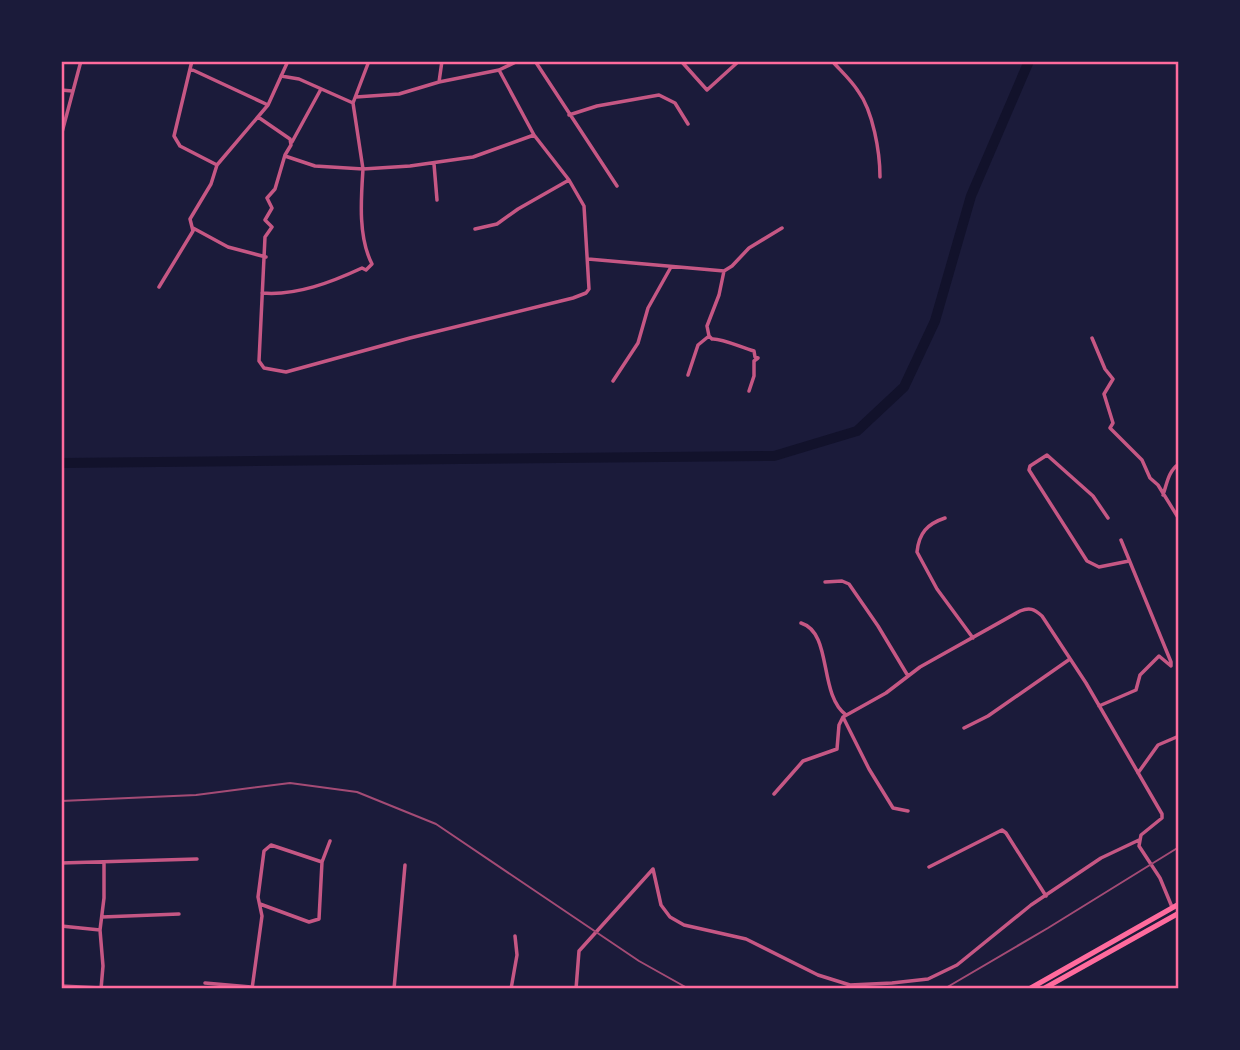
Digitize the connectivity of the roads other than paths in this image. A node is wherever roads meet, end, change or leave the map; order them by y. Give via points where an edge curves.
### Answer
1 (81, 61) edge
2 (192, 61) edge
3 (289, 61) edge
4 (369, 61) edge
5 (442, 61) edge
6 (518, 61) edge
7 (535, 61) edge
8 (681, 61) edge
9 (739, 61) edge
10 (832, 61) edge
11 (513, 63) edge
12 (190, 69) junction
13 (499, 70) junction
14 (281, 76) junction
15 (439, 82) junction
16 (61, 89) edge
17 (321, 89) junction
18 (72, 91) junction
19 (356, 97) junction
20 (354, 103) junction
21 (268, 105) junction
22 (568, 115) junction
23 (258, 117) junction
24 (688, 124) dead end
25 (534, 135) junction
26 (61, 136) edge
27 (291, 145) junction
28 (285, 155) junction
29 (434, 163) junction
30 (217, 165) junction
31 (363, 169) junction
32 (880, 177) dead end
33 (569, 180) junction
34 (617, 186) dead end
35 (437, 200) dead end
36 (782, 228) dead end
37 (475, 229) dead end
38 (193, 231) junction
39 (265, 257) junction
40 (588, 259) junction
41 (671, 267) junction
42 (724, 271) junction
43 (159, 287) dead end
44 (262, 293) junction
45 (709, 336) junction
46 (1091, 338) dead end
47 (688, 375) dead end
48 (613, 381) dead end
49 (749, 391) dead end
50 (1179, 464) edge
51 (1163, 496) junction
52 (945, 518) dead end
53 (1108, 518) dead end
54 (1179, 519) edge
55 (1121, 540) dead end
56 (1129, 561) junction
57 (825, 582) dead end
58 (801, 623) dead end
59 (973, 638) junction
60 (1070, 659) junction
61 (908, 676) junction
62 (1099, 706) junction
63 (844, 716) junction
64 (964, 728) dead end
65 (1179, 736) edge
66 (1138, 773) junction
67 (774, 794) dead end
68 (908, 811) dead end
69 (1139, 840) junction
70 (330, 841) dead end
71 (197, 859) dead end
72 (323, 862) junction
73 (61, 863) edge
74 (104, 863) junction
75 (405, 865) dead end
76 (929, 867) dead end
77 (1046, 896) junction
78 (260, 904) junction
79 (1179, 904) edge
80 (1172, 907) junction
81 (1179, 913) edge
82 (179, 914) dead end
83 (102, 917) junction
84 (61, 926) edge
85 (100, 930) junction
86 (515, 936) dead end
87 (205, 983) dead end
88 (61, 986) edge
89 (101, 988) edge
90 (252, 988) edge
91 (394, 989) edge
92 (511, 989) edge
93 (576, 989) edge
94 (1029, 989) edge
95 (1043, 989) edge

1 - 18 street
2 - 12 street
3 - 14 street
4 - 19 street
5 - 15 street
6 - 11 street
7 - 22 street
8 - 9 street via 707,90
10 - 32 street via 860,93 879,146
11 - 13 street
12 - 21 street
12 - 30 street via 174,136 180,146
13 - 15 street
13 - 25 street
14 - 17 street
14 - 21 street
15 - 19 street via 399,94
16 - 18 street
17 - 20 street
17 - 27 street
18 - 26 street
19 - 20 street
20 - 31 street
21 - 23 street
22 - 24 street via 659,95 674,103
22 - 34 street
23 - 27 street via 290,139
23 - 30 street
25 - 29 street via 472,157
25 - 33 street
27 - 28 street
28 - 31 street via 315,166
28 - 39 street via 275,189 267,198 272,208 265,220 272,227 265,237
29 - 31 street
29 - 35 street
30 - 38 street via 190,219
31 - 44 street via 361,199 366,251 372,264 366,270 292,292
33 - 37 street via 497,224
33 - 40 street via 584,206
36 - 42 street via 749,248
38 - 39 street
38 - 43 street
39 - 44 street
40 - 41 street
40 - 44 street via 589,289 573,299 286,372 264,368 259,361
41 - 42 street
41 - 48 street via 648,308 638,343
42 - 45 street via 707,326
45 - 47 street via 698,345
45 - 49 street via 754,351 758,358
46 - 51 street via 1113,380 1104,394 1113,423 1110,428 1142,460
50 - 51 street
51 - 54 street
52 - 59 street via 921,534 917,552
53 - 56 street via 1094,496 1047,455 1030,466 1087,561 1099,567
55 - 56 street
56 - 62 street via 1171,666 1159,656 1140,675 1136,690
57 - 61 street via 849,584
58 - 63 street via 817,636 827,682
59 - 60 street via 1027,608 1035,609
59 - 61 street
60 - 62 street
60 - 64 street
61 - 63 street
62 - 66 street
63 - 67 street via 837,749 803,761
63 - 68 street via 893,808
65 - 66 street via 1158,745
66 - 69 street via 1162,814
69 - 77 street via 1101,858
69 - 80 street
70 - 72 street
71 - 74 street
72 - 78 street via 271,845 264,851
72 - 78 street via 319,919 309,922
73 - 74 street
74 - 83 street
75 - 91 street
76 - 77 street via 1002,830
77 - 93 street via 957,965 928,979 850,985 818,975 746,939 684,925 670,917 661,905 653,869 579,951
78 - 90 street
79 - 80 highway
80 - 94 highway
81 - 95 highway
82 - 83 street
83 - 85 street
84 - 85 street
85 - 89 street
86 - 92 street
87 - 90 street
88 - 89 street

